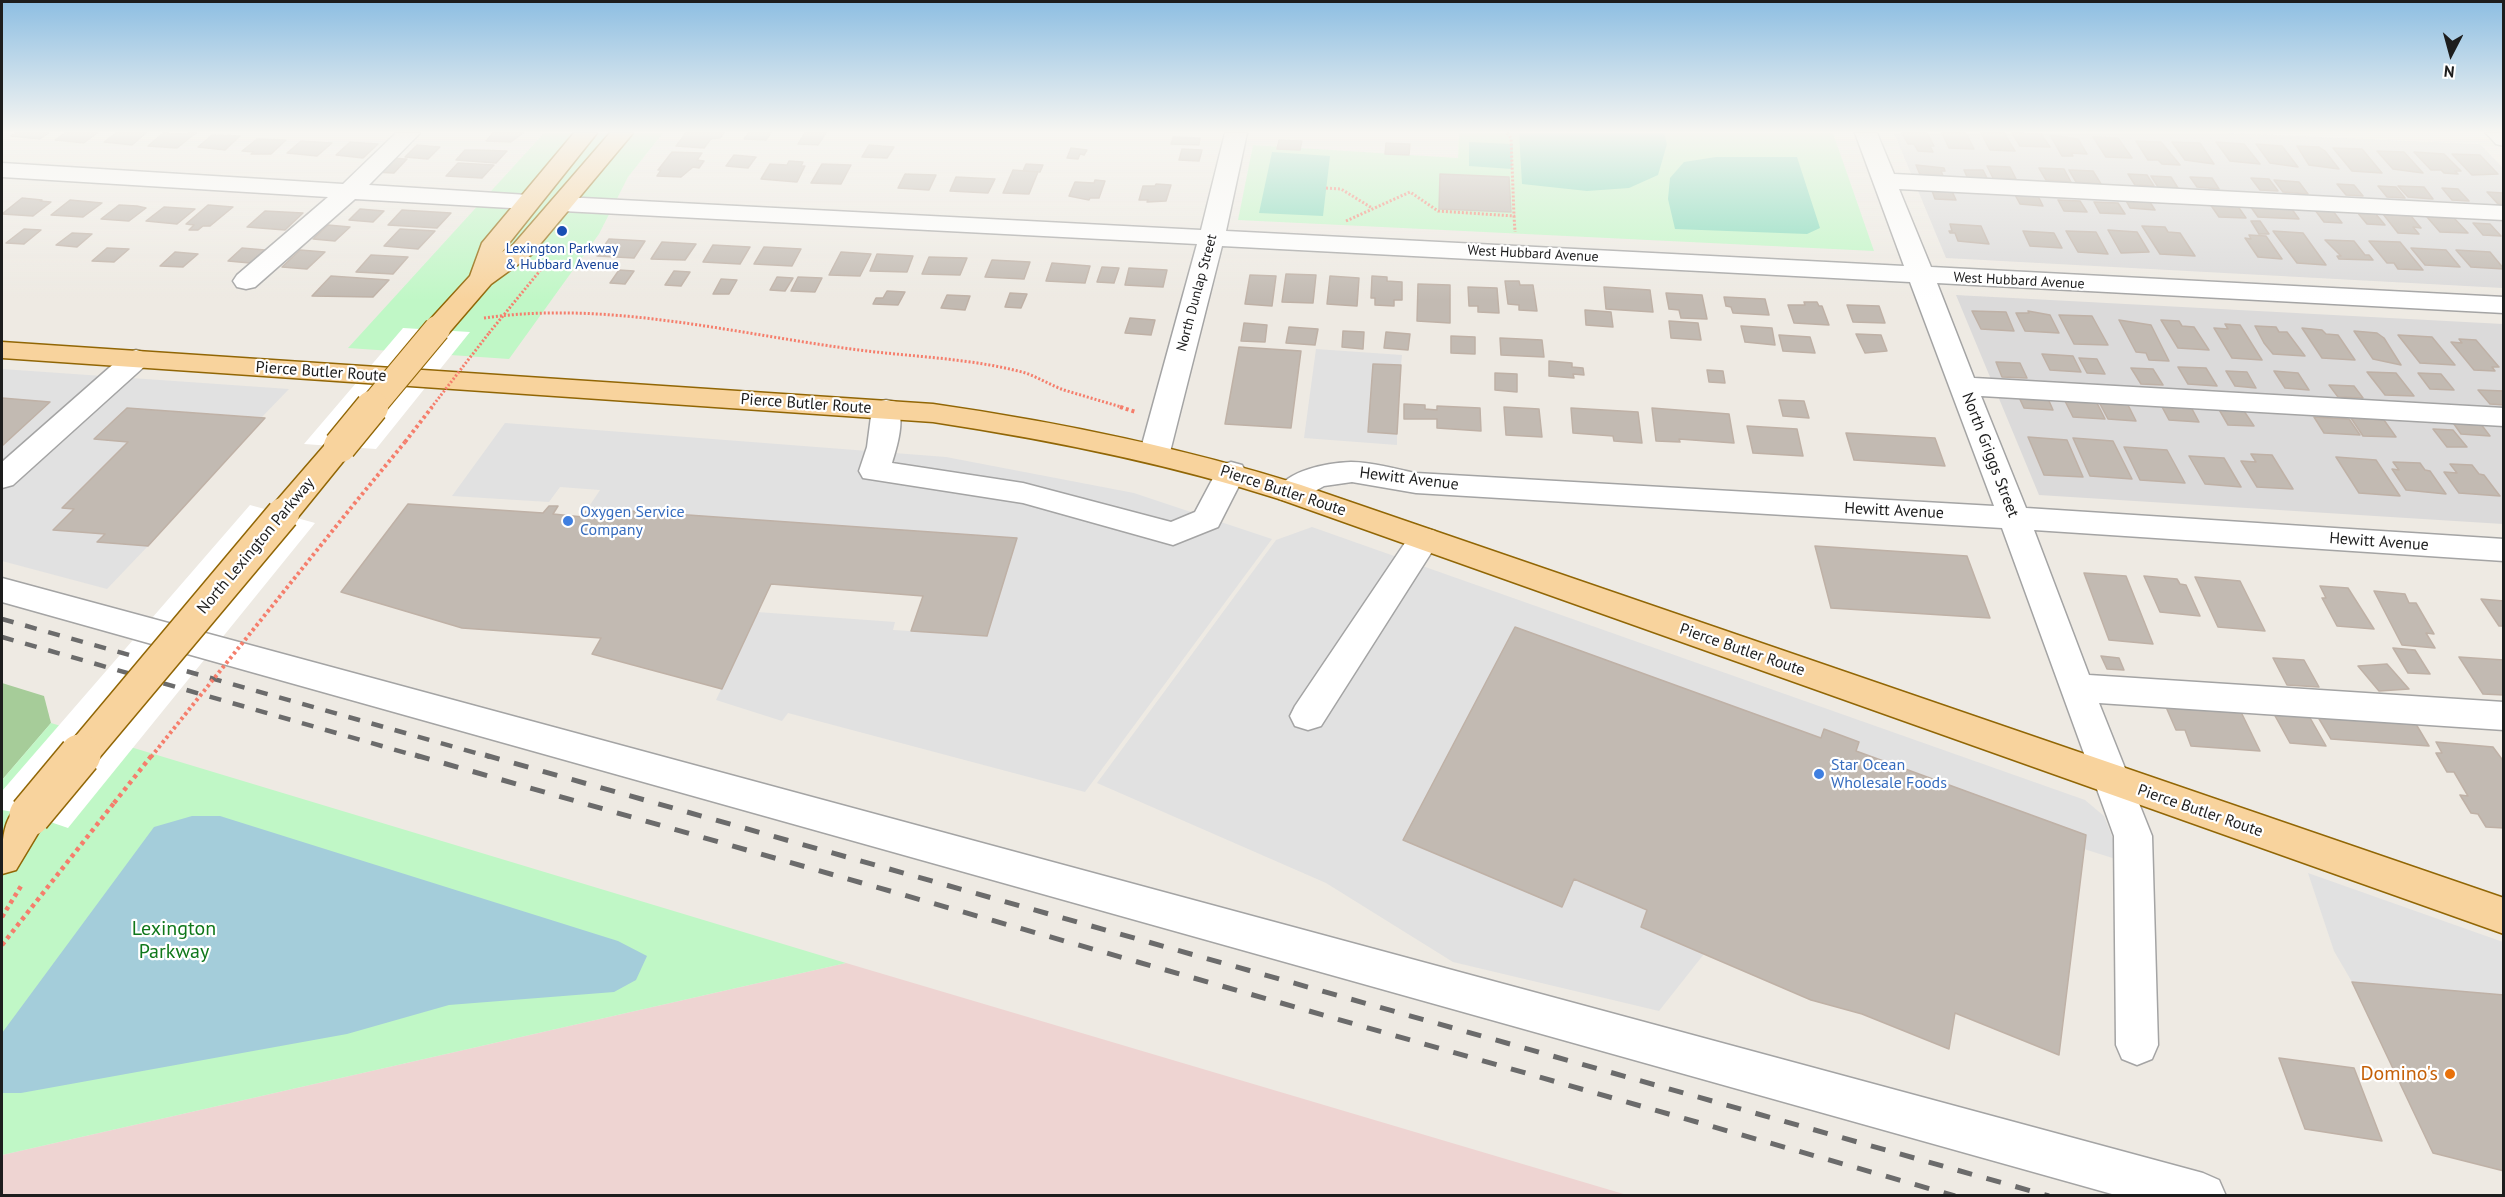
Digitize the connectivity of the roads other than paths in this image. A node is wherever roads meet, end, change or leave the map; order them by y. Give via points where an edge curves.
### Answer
1 (329, 189) edge
2 (539, 189) edge
3 (576, 189) edge
4 (1222, 189) edge
5 (1888, 189) edge
6 (2037, 189) edge
7 (349, 190) junction
8 (528, 202) junction
9 (563, 204) junction
10 (2504, 213) edge
11 (1211, 236) junction
12 (1922, 276) junction
13 (482, 278) junction
14 (246, 281) dead end
15 (2504, 305) edge
16 (2, 350) edge
17 (136, 359) junction
18 (1964, 386) junction
19 (886, 409) junction
20 (2504, 417) edge
21 (1159, 438) junction
22 (1231, 472) junction
23 (2, 478) edge
24 (1290, 492) junction
25 (2014, 518) junction
26 (1424, 539) junction
27 (2504, 550) edge
28 (2, 590) edge
29 (2076, 688) junction
30 (1308, 716) dead end
31 (2504, 716) edge
32 (2110, 779) junction
33 (30, 815) junction
34 (2, 843) edge
35 (2, 858) edge
36 (2504, 916) edge
37 (2137, 1045) dead end
38 (2203, 1196) edge

1 - 7 street
2 - 8 main road
3 - 9 main road
4 - 11 street, North Dunlap Street
5 - 12 street, North Griggs Street
6 - 10 street
7 - 8 street
7 - 14 street
8 - 13 main road via 491,248
9 - 11 street, West Hubbard Avenue
9 - 13 main road via 522,250
11 - 12 street, West Hubbard Avenue
11 - 21 street, North Dunlap Street
12 - 15 street, West Hubbard Avenue
12 - 18 street, North Griggs Street
13 - 33 main road, North Lexington Parkway, bridge
16 - 17 main road, Pierce Butler Route
17 - 19 main road, Pierce Butler Route
17 - 23 street
18 - 20 street
18 - 25 street, North Griggs Street
19 - 21 main road, Pierce Butler Route
19 - 22 street via 882,447 874,471 1023,493 1173,534 1207,519
21 - 22 main road, Pierce Butler Route
22 - 24 main road, Pierce Butler Route
24 - 25 street, Hewitt Avenue via 1317,477 1352,472 1416,483
24 - 26 main road, Pierce Butler Route
25 - 27 street, Hewitt Avenue
25 - 29 street, North Griggs Street
26 - 30 street
26 - 32 main road, Pierce Butler Route
28 - 38 street
29 - 31 street
29 - 32 street, North Griggs Street
32 - 36 main road, Pierce Butler Route
32 - 37 street, North Griggs Street via 2133,836
33 - 34 main road
33 - 35 main road

